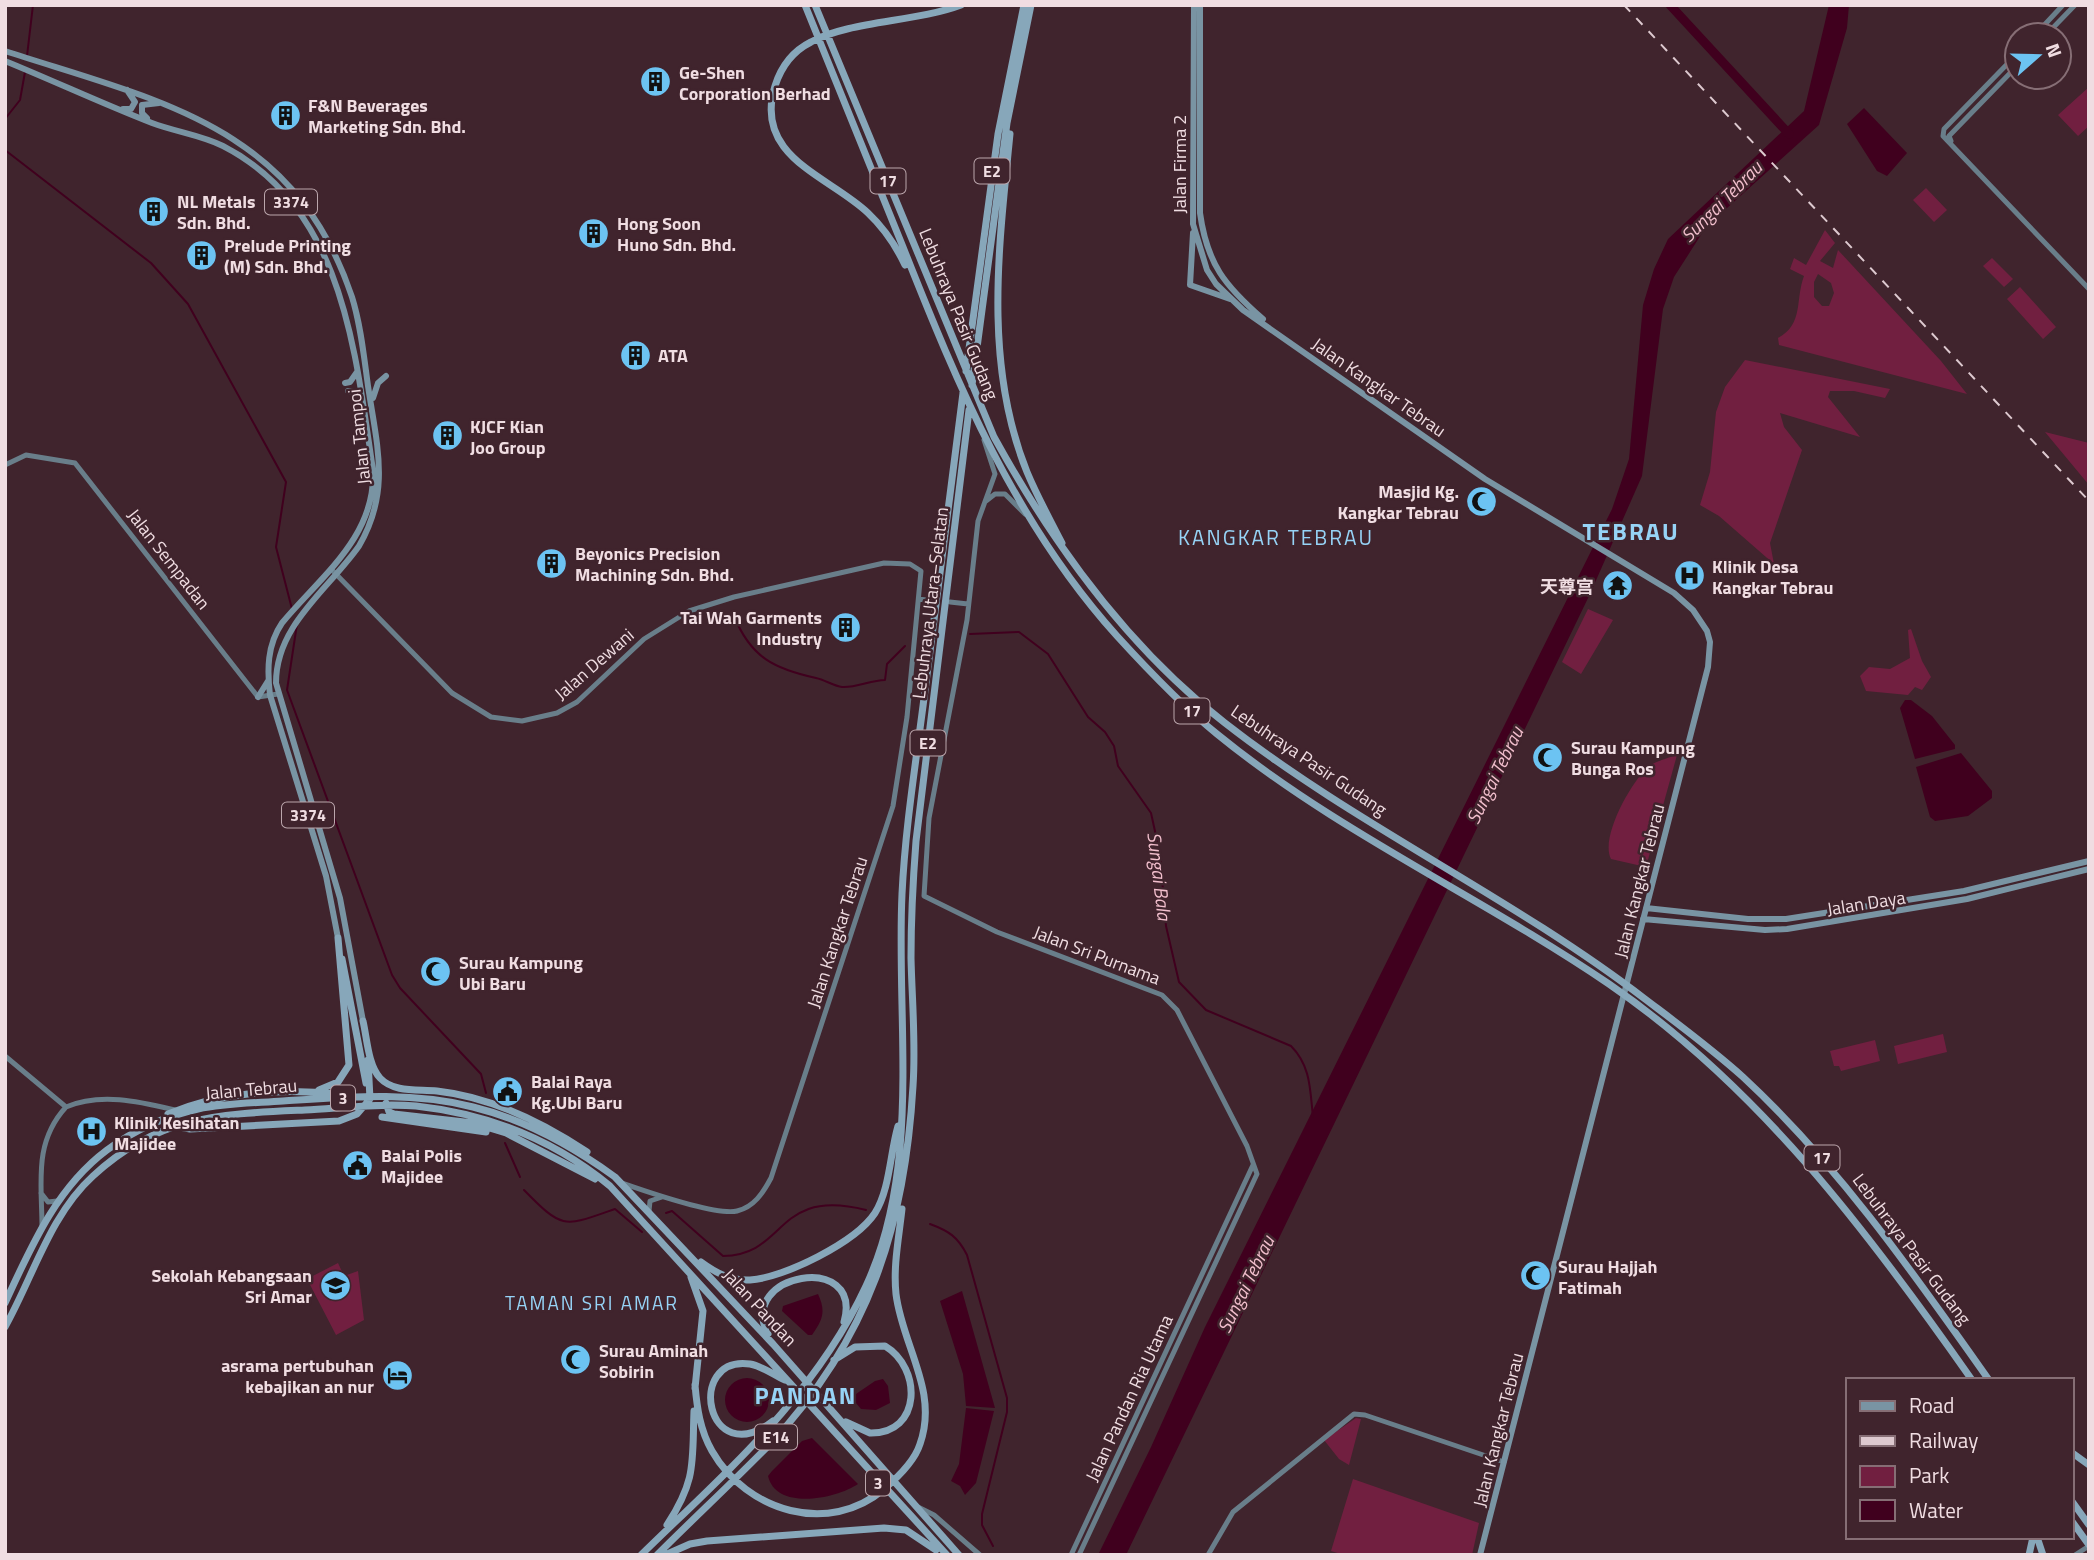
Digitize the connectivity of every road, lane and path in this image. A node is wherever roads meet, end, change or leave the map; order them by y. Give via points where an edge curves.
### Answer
1 (805, 5) edge
2 (815, 5) edge
3 (961, 5) edge
4 (1024, 5) edge
5 (1031, 5) edge
6 (1194, 5) edge
7 (1200, 5) edge
8 (2063, 5) edge
9 (2075, 5) edge
10 (2048, 21) edge
11 (2060, 21) edge
12 (5, 51) edge
13 (5, 61) edge
14 (2003, 69) edge
15 (2003, 80) edge
16 (123, 87) junction
17 (167, 104) junction
18 (115, 108) junction
19 (1007, 123) junction
20 (157, 125) junction
21 (1954, 147) junction
22 (1193, 224) junction
23 (2089, 289) edge
24 (1230, 299) junction
25 (930, 316) junction
26 (1285, 339) junction
27 (365, 367) junction
28 (357, 372) junction
29 (345, 383) dead end
30 (348, 391) dead end
31 (361, 393) junction
32 (372, 407) junction
33 (984, 440) junction
34 (5, 465) edge
35 (984, 503) junction
36 (1026, 515) junction
37 (1067, 556) junction
38 (331, 569) junction
39 (921, 571) joint
40 (336, 575) junction
41 (919, 599) junction
42 (932, 601) dead end
43 (950, 602) dead end
44 (968, 604) junction
45 (268, 681) junction
46 (278, 694) junction
47 (270, 695) junction
48 (258, 697) junction
49 (2089, 861) edge
50 (2089, 869) edge
51 (1650, 892) junction
52 (1646, 908) junction
53 (1661, 911) junction
54 (1643, 919) junction
55 (1748, 919) junction
56 (1658, 920) junction
57 (1740, 928) junction
58 (338, 938) junction
59 (1638, 940) junction
60 (363, 1021) junction
61 (5, 1056) edge
62 (366, 1083) dead end
63 (415, 1089) junction
64 (311, 1091) junction
65 (66, 1107) junction
66 (902, 1111) junction
67 (177, 1112) junction
68 (382, 1117) dead end
69 (326, 1120) junction
70 (506, 1121) junction
71 (178, 1125) junction
72 (520, 1141) junction
73 (905, 1174) junction
74 (618, 1180) junction
75 (610, 1186) junction
76 (39, 1190) junction
77 (668, 1196) junction
78 (60, 1200) junction
79 (649, 1211) junction
80 (42, 1227) junction
81 (683, 1248) junction
82 (1215, 1254) junction
83 (689, 1274) junction
84 (6, 1302) edge
85 (16, 1307) junction
86 (5, 1327) edge
87 (840, 1336) junction
88 (773, 1344) junction
89 (830, 1361) junction
90 (1971, 1378) edge
91 (1988, 1378) edge
92 (790, 1383) junction
93 (695, 1385) junction
94 (785, 1412) junction
95 (837, 1415) junction
96 (2073, 1453) edge
97 (1504, 1462) junction
98 (2089, 1465) edge
99 (2073, 1503) edge
100 (912, 1504) junction
101 (2073, 1523) edge
102 (2089, 1525) edge
103 (661, 1535) junction
104 (2036, 1539) edge
105 (2089, 1545) edge
106 (2076, 1554) edge
107 (641, 1555) edge
108 (657, 1555) edge
109 (665, 1555) edge
110 (944, 1555) edge
111 (959, 1555) edge
112 (981, 1555) edge
113 (1071, 1555) edge
114 (1079, 1555) edge
115 (1208, 1555) edge
116 (1480, 1555) edge
117 (2043, 1555) edge

1 - 25 highway, Lebuhraya Pasir Gudang / 17
2 - 37 highway, Lebuhraya Pasir Gudang / 17 via 980,408 1027,498
3 - 25 highway via 810,42 790,58 776,80 772,100 777,133 797,163 856,202 881,226
4 - 66 highway, Lebuhraya Utara–Selatan / E2 via 998,134 970,338 902,894
5 - 19 highway, Lebuhraya Utara–Selatan / E2
6 - 22 main road, Jalan Firma 2
7 - 26 main road, Jalan Firma 2 via 1203,239 1234,294
8 - 10 street
9 - 11 street
12 - 16 main road, Jalan Tampoi / 3374
13 - 18 main road, Jalan Tampoi / 3374
14 - 21 street via 1944,130 1944,137
15 - 21 street via 1949,136
16 - 17 main road, Jalan Tampoi / 3374
16 - 18 main road via 134,97 135,105
17 - 20 main road via 154,101 142,105 142,113
17 - 27 main road, Jalan Tampoi / 3374 via 251,150 308,209 324,233 352,298
18 - 20 main road, Jalan Tampoi / 3374
19 - 37 highway via 1011,130 999,276 999,356 1009,414 1027,471
19 - 73 highway, Lebuhraya Utara–Selatan / E2 via 916,841 911,911 914,1070
20 - 28 main road, Jalan Tampoi / 3374 via 223,146 257,169 294,207 333,272
21 - 23 street
22 - 24 main road, Jalan Firma 2 via 1207,270
22 - 24 main road via 1190,285
24 - 26 main road, Jalan Firma 2
25 - 33 highway, Lebuhraya Pasir Gudang / 17
26 - 51 main road, Jalan Kangkar Tebrau via 1485,479 1620,558 1693,610 1704,623 1710,642 1708,667
27 - 32 main road, Jalan Tampoi / 3374
27 - 32 main road via 374,377 386,376 374,391
28 - 29 main road
28 - 31 main road, Jalan Tampoi / 3374
30 - 31 main road
31 - 38 main road, Jalan Tampoi / 3374 via 372,488 361,528
32 - 40 main road, Jalan Tampoi / 3374 via 381,469 378,500 368,531
33 - 35 street via 995,474
33 - 36 highway, Lebuhraya Pasir Gudang / 17
34 - 48 street, Jalan Sempadan via 26,455 69,461 81,468
35 - 36 street via 995,494 1005,494
35 - 44 street
36 - 90 highway, Lebuhraya Pasir Gudang / 17 via 1118,638 1217,734 1359,832 1610,985 1736,1089 1803,1158 1907,1287
37 - 91 highway, Lebuhraya Pasir Gudang / 17 via 1119,621 1224,723 1335,800 1615,977 1742,1076 1810,1145 1881,1231
38 - 40 street, Jalan Dewani
38 - 45 main road, Jalan Tampoi / 3374 via 276,632
39 - 40 street, Jalan Dewani via 909,564 884,564 689,611 644,639 577,702 557,713 522,721 491,717 453,693
39 - 41 street, Jalan Kangkar Tebrau
40 - 46 main road, Jalan Tampoi / 3374 via 281,645
41 - 42 street
41 - 77 street, Jalan Kangkar Tebrau via 908,717 892,806 771,1178 755,1202 734,1212
43 - 44 street
44 - 82 street, Jalan Sri Purnama via 929,818 924,896 997,932 1163,995 1177,1010 1254,1162
45 - 47 main road, Jalan Tampoi / 3374
45 - 48 main road
46 - 47 street
46 - 60 main road, Jalan Tampoi / 3374 via 333,869
47 - 48 street
47 - 58 main road, Jalan Tampoi / 3374 via 326,876
49 - 55 main road, Jalan Daya via 1964,891 1786,919
50 - 57 main road, Jalan Daya via 1916,909 1787,929
51 - 52 main road, Jalan Kangkar Tebrau
51 - 53 main road
52 - 53 main road, Jalan Daya
52 - 54 main road, Jalan Kangkar Tebrau
53 - 55 main road, Jalan Daya
54 - 56 main road, Jalan Daya
54 - 59 main road, Jalan Kangkar Tebrau
55 - 57 main road via 1718,921
56 - 57 main road, Jalan Daya
56 - 59 main road
58 - 62 highway
58 - 64 highway via 349,1065 338,1082
59 - 97 main road, Jalan Kangkar Tebrau
60 - 63 highway via 380,1078 397,1088
60 - 69 highway via 370,1099 350,1118
61 - 65 street
63 - 72 highway via 393,1093 386,1102 389,1112 473,1123
63 - 74 highway via 477,1099 530,1118 578,1146
64 - 67 highway via 216,1098
64 - 69 highway via 345,1095 353,1104 350,1111
65 - 67 street via 114,1100
65 - 76 street via 39,1167
66 - 81 highway via 881,1202 869,1222 843,1244 765,1278 749,1280 723,1276
66 - 87 highway, Lebuhraya Utara–Selatan / E2 via 883,1240
67 - 70 highway, Jalan Tebrau / 3 via 378,1097 440,1100
67 - 78 highway, Jalan Tebrau / 3 via 128,1136 82,1172
68 - 72 highway via 476,1129
69 - 71 highway via 190,1129
70 - 71 highway, Jalan Tebrau / 3 via 415,1106 219,1114
70 - 74 highway, Jalan Pandan / 3 via 560,1142
70 - 75 highway, Jalan Pandan / 3 via 561,1150
71 - 85 highway, Jalan Tebrau / 3 via 131,1147 80,1189 58,1222
72 - 75 highway
73 - 89 highway, Lebuhraya Utara–Selatan / E2 via 890,1244 875,1284 859,1319
73 - 93 highway via 896,1292 926,1405 920,1446 903,1469 856,1508 816,1515 783,1510 753,1495 721,1465 699,1420
74 - 77 street, Jalan Kangkar Tebrau
74 - 79 highway, Jalan Pandan / 3
75 - 83 highway, Jalan Pandan / 3
76 - 78 street via 48,1202
76 - 80 street
77 - 79 street via 653,1198
78 - 80 highway, Jalan Tebrau / 3
79 - 81 highway, Jalan Pandan / 3
80 - 84 highway, Jalan Tebrau / 3
81 - 88 highway, Jalan Pandan / 3
82 - 113 street, Jalan Pandan Ria Utama
82 - 114 street, Jalan Pandan Ria Utama
83 - 92 highway, Jalan Pandan / 3
83 - 93 highway via 703,1311
84 - 85 highway via 8,1309
85 - 86 highway, Jalan Tebrau / 3
87 - 88 highway via 846,1311 841,1294 823,1278 809,1276 789,1281 771,1295 764,1321
87 - 89 highway, Lebuhraya Utara–Selatan / E2
88 - 95 highway, Jalan Pandan / 3
89 - 94 highway, E2
89 - 95 highway via 855,1347 886,1346 902,1360 912,1396 901,1422 879,1433 863,1431
89 - 108 highway, E14 via 772,1442
92 - 94 highway via 748,1364 725,1370 714,1381 710,1395 712,1412 720,1424 743,1435 756,1432
92 - 110 highway, Jalan Pandan / 3
93 - 103 highway via 692,1476
94 - 103 highway, E14
95 - 100 highway, Jalan Pandan / 3
96 - 98 highway
97 - 115 street via 1354,1414 1233,1512
97 - 116 main road, Jalan Kangkar Tebrau
99 - 102 highway
100 - 111 highway, Jalan Pandan / 3
100 - 112 street via 934,1515
101 - 105 highway
103 - 107 highway, E14
104 - 117 highway
105 - 106 street
109 - 110 highway via 707,1541 890,1528 911,1532

